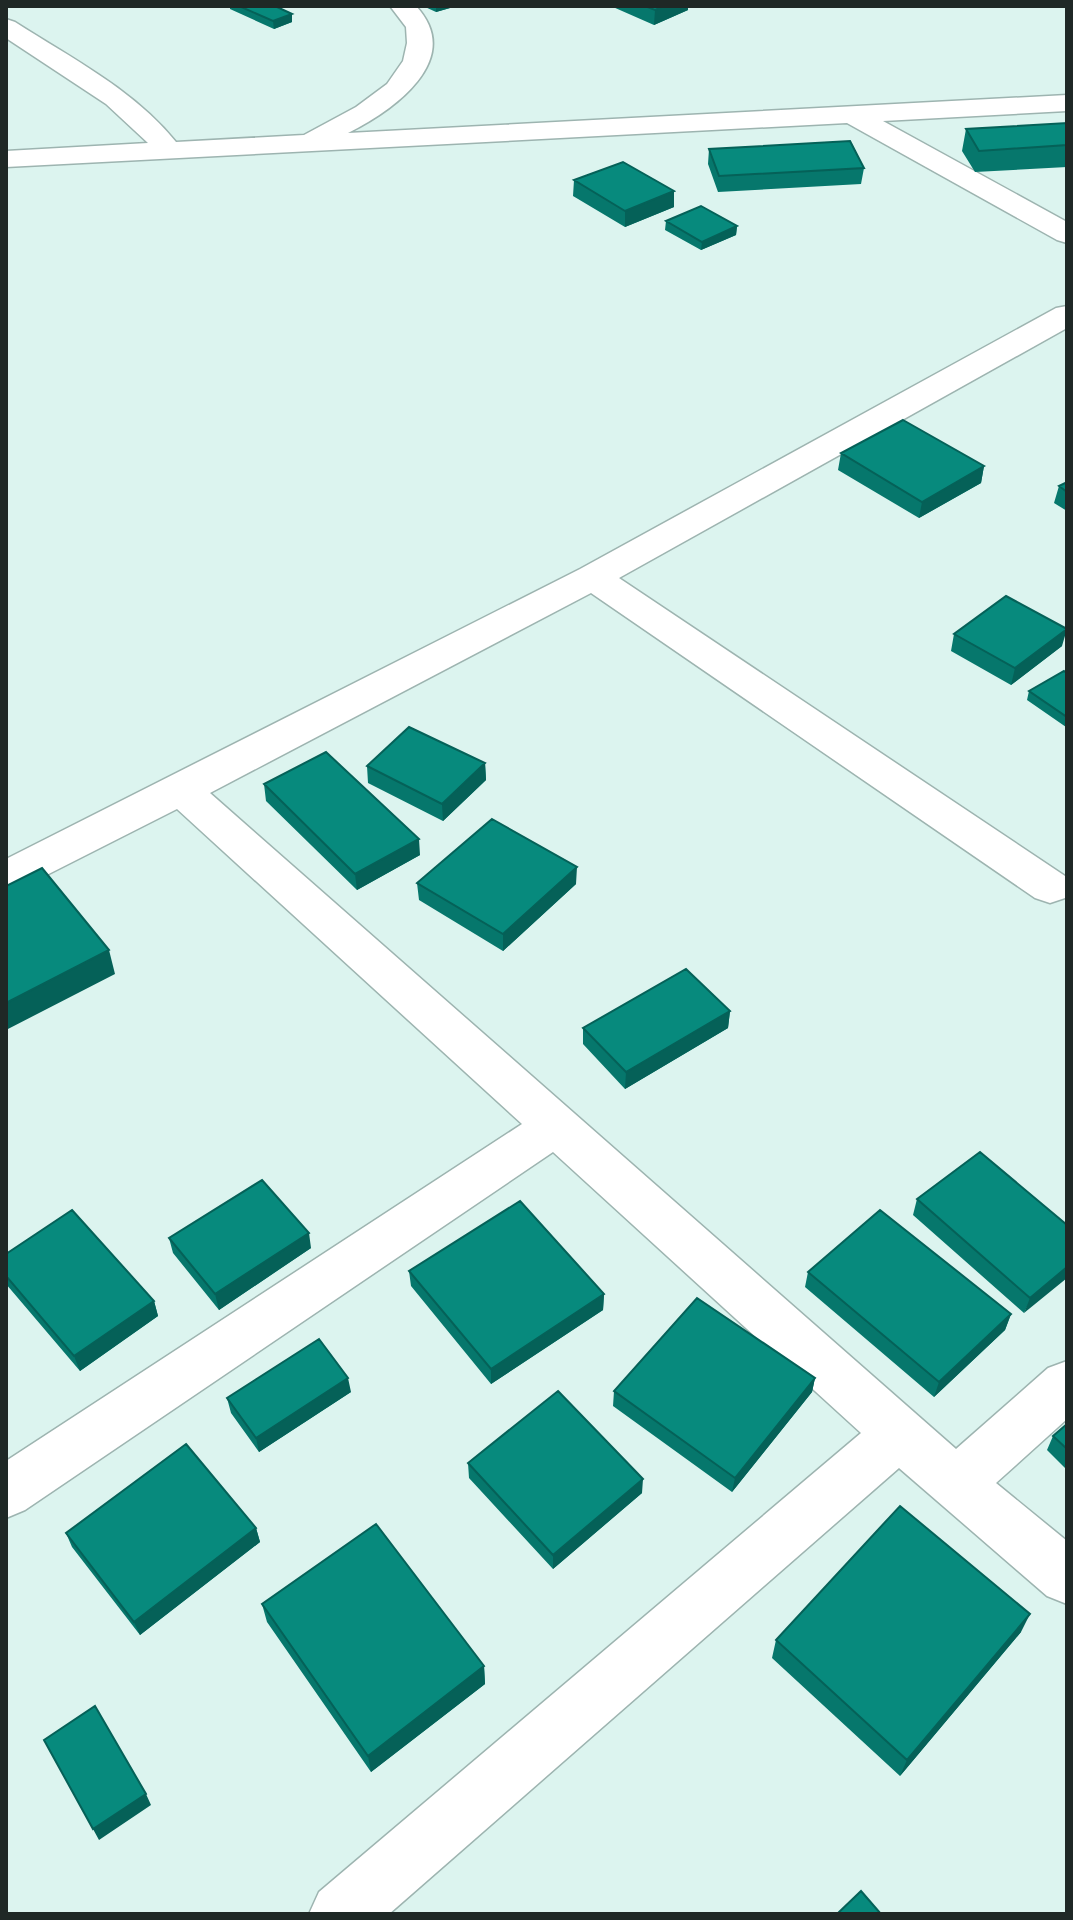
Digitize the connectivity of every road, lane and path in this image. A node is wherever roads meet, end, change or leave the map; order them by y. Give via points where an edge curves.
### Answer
1 (402, 6) edge
2 (6, 27) edge
3 (1067, 103) edge
4 (851, 114) junction
5 (307, 143) junction
6 (168, 150) junction
7 (6, 159) edge
8 (1067, 234) edge
9 (1067, 315) edge
10 (593, 577) junction
11 (181, 790) junction
12 (6, 877) edge
13 (1050, 887) dead end
14 (557, 1125) junction
15 (1067, 1385) edge
16 (901, 1432) junction
17 (956, 1484) junction
18 (6, 1492) edge
19 (1067, 1577) edge
20 (341, 1914) edge

1 - 5 street via 421,29 411,77 350,121
2 - 6 street via 133,111
3 - 4 street
4 - 5 street
4 - 8 street
5 - 6 street
6 - 7 street
9 - 10 street
10 - 11 street
10 - 13 street
11 - 12 street
11 - 14 street
14 - 16 street
14 - 18 street
15 - 17 street
16 - 17 street
16 - 20 street
17 - 19 street

